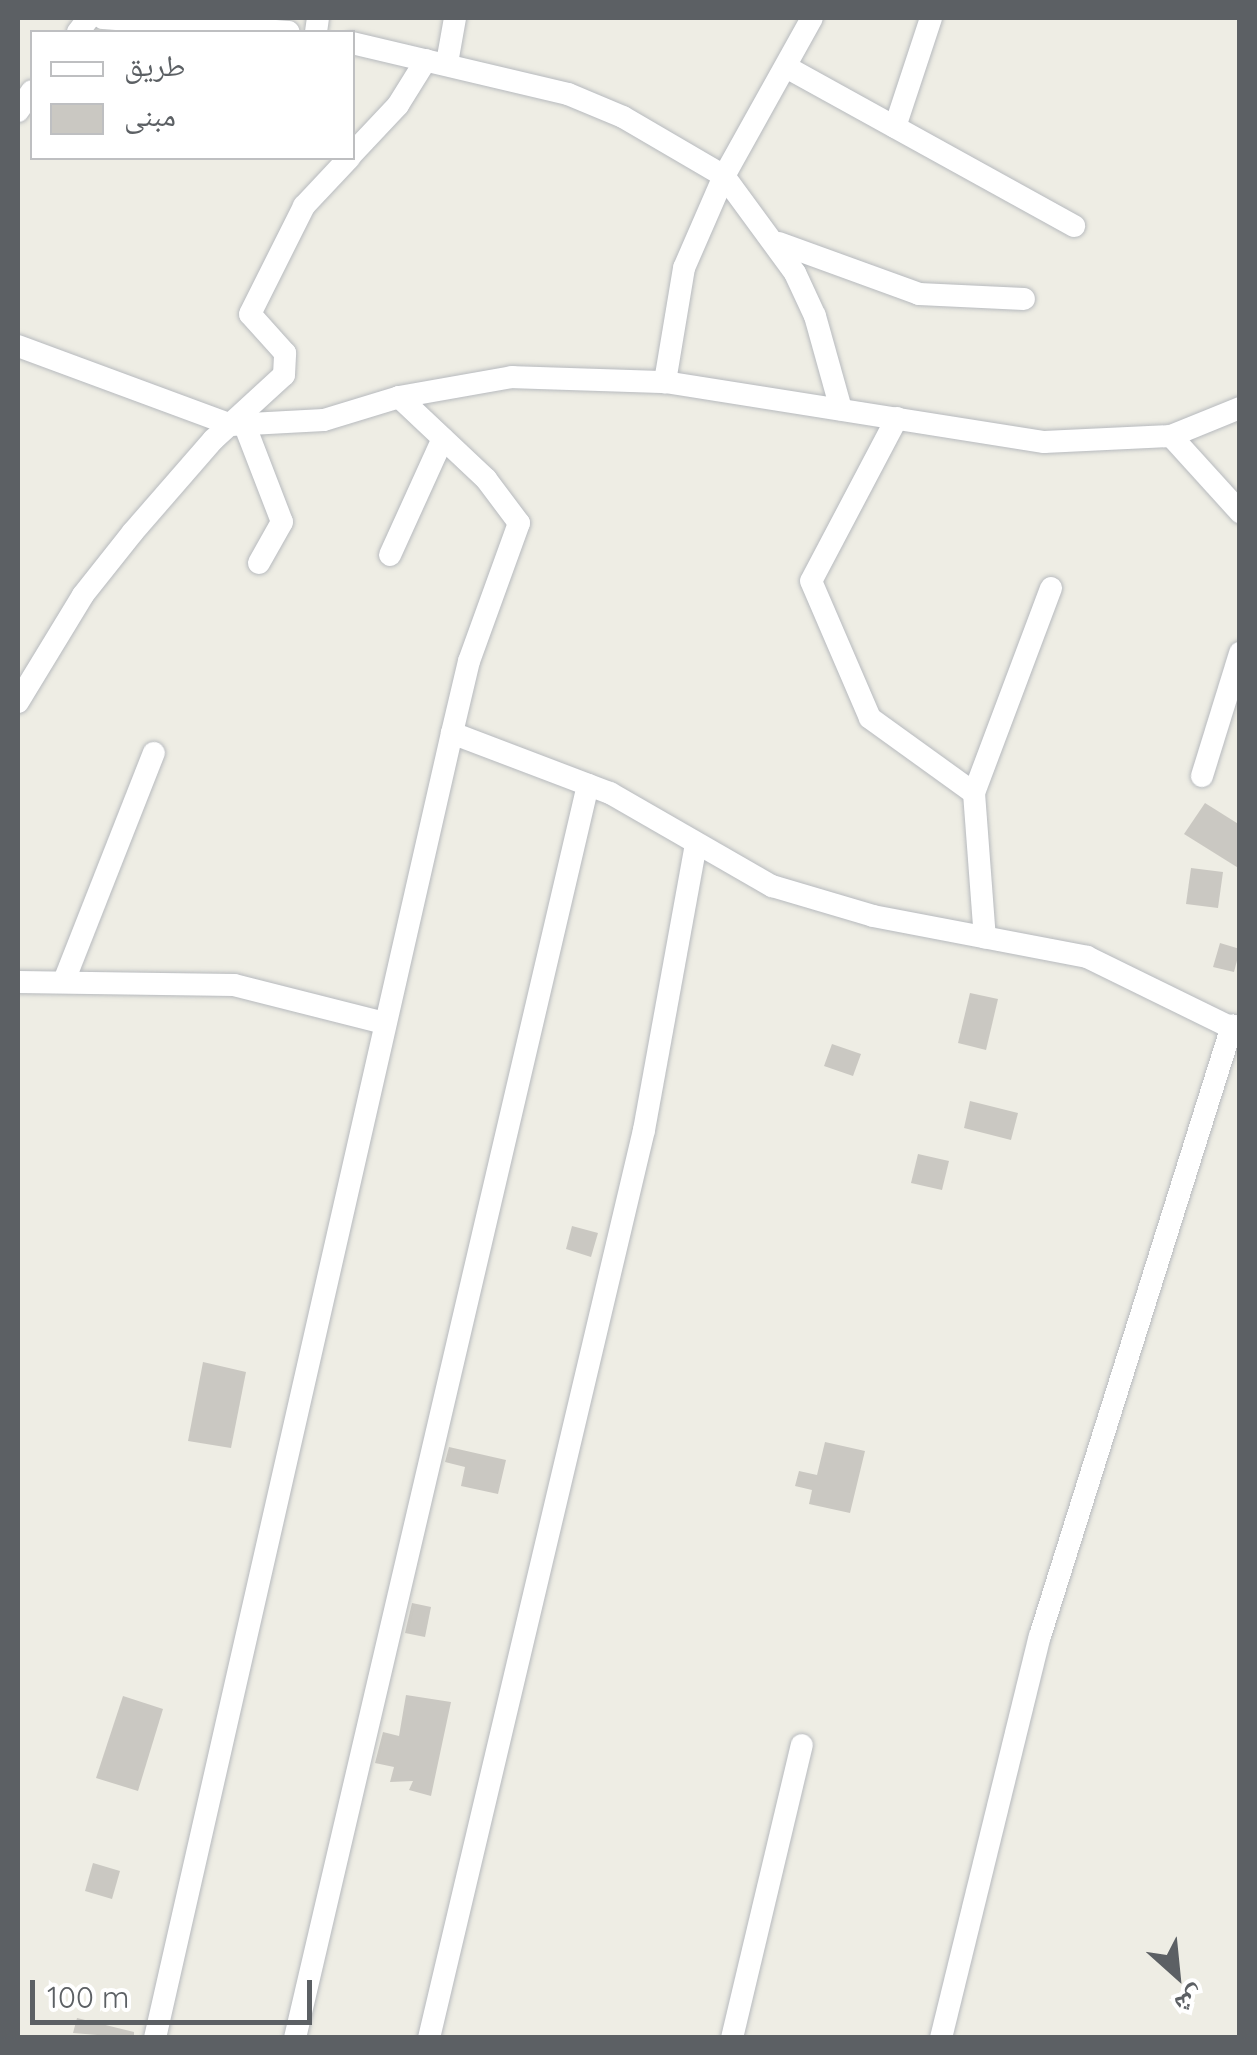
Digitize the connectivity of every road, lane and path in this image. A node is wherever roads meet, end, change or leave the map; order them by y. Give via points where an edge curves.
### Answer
1 (103, 18) edge
2 (455, 18) edge
3 (812, 18) edge
4 (930, 18) edge
5 (262, 30) edge
6 (355, 44) edge
7 (437, 61) junction
8 (788, 68) junction
9 (895, 127) junction
10 (355, 152) edge
11 (347, 160) edge
12 (724, 176) junction
13 (1074, 226) dead end
14 (779, 244) junction
15 (1024, 299) dead end
16 (18, 346) edge
17 (664, 382) junction
18 (398, 398) junction
19 (1240, 408) edge
20 (841, 409) junction
21 (897, 418) junction
22 (238, 425) junction
23 (1171, 436) junction
24 (443, 438) junction
25 (1240, 512) edge
26 (390, 556) dead end
27 (259, 563) dead end
28 (1051, 588) dead end
29 (1240, 653) edge
30 (18, 702) edge
31 (452, 732) junction
32 (154, 753) dead end
33 (1202, 776) dead end
34 (588, 785) junction
35 (974, 793) junction
36 (696, 844) junction
37 (985, 938) junction
38 (64, 981) junction
39 (18, 982) edge
40 (384, 1024) junction
41 (1236, 1029) edge
42 (802, 1745) dead end
43 (155, 2038) edge
44 (295, 2038) edge
45 (429, 2038) edge
46 (732, 2038) edge
47 (941, 2038) edge

1 - 5 street
2 - 7 street
3 - 8 street
4 - 9 street
6 - 7 street
7 - 10 street
7 - 12 street via 568,94 623,117
8 - 9 street
8 - 12 street
9 - 13 street
11 - 22 street via 304,206 250,314 285,353 284,375
12 - 14 street
12 - 17 street via 684,268
14 - 15 street via 918,294
14 - 20 street via 815,316
16 - 22 street
17 - 18 street via 512,377
17 - 20 street
18 - 22 street via 324,420
18 - 24 street
19 - 23 street
20 - 21 street
21 - 23 street via 1044,442
21 - 35 street via 811,581 870,718
22 - 27 street via 282,522
22 - 30 street via 82,595
23 - 25 street
24 - 26 street
24 - 31 street via 519,523 469,660
28 - 35 street
29 - 33 street
31 - 34 street
31 - 40 street
32 - 38 street
34 - 36 street
34 - 44 street
35 - 37 street
36 - 37 street via 772,886
36 - 45 street via 644,1130
37 - 41 street via 1088,958
38 - 39 street
38 - 40 street via 234,985
40 - 43 street
41 - 47 street via 1040,1636
42 - 46 street

